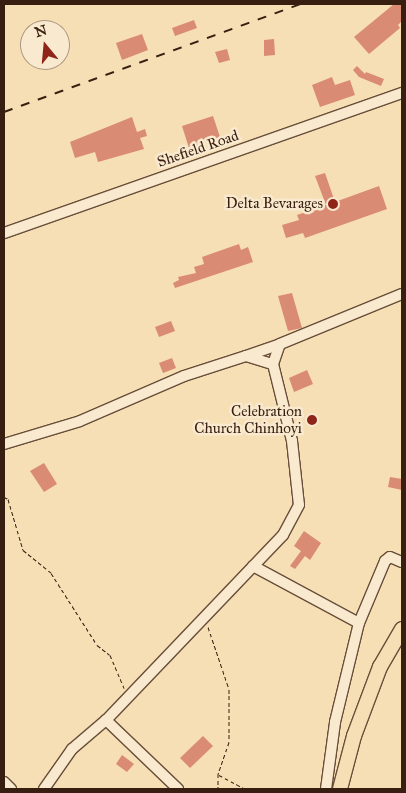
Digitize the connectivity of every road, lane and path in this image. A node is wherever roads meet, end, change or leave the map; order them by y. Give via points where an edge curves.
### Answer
1 (402, 93) edge
2 (4, 233) edge
3 (402, 294) edge
4 (280, 344) junction
5 (246, 356) junction
6 (273, 364) junction
7 (4, 444) edge
8 (4, 497) edge
9 (402, 562) edge
10 (253, 566) junction
11 (209, 611) junction
12 (359, 623) junction
13 (402, 629) edge
14 (129, 694) junction
15 (106, 720) junction
16 (218, 774) junction
17 (4, 782) edge
18 (11, 789) edge
19 (44, 789) edge
20 (178, 789) edge
21 (218, 789) edge
22 (245, 789) edge
23 (326, 789) edge
24 (340, 789) edge

1 - 2 street, Shefield Road
3 - 4 street
4 - 5 street
4 - 6 street
5 - 6 street
5 - 7 street via 184,376 80,422
6 - 10 street via 292,441 299,505 283,535
8 - 14 path via 8,499 23,550 51,573 97,645 110,655 120,682
9 - 12 street via 390,557 385,561
10 - 11 street
10 - 12 street
11 - 14 street
11 - 16 path via 208,627 229,689 229,742
12 - 23 street via 335,722
13 - 24 main road via 380,667 354,736
14 - 15 street
15 - 19 street via 72,749
15 - 20 street
16 - 21 path
16 - 22 path
17 - 18 street

